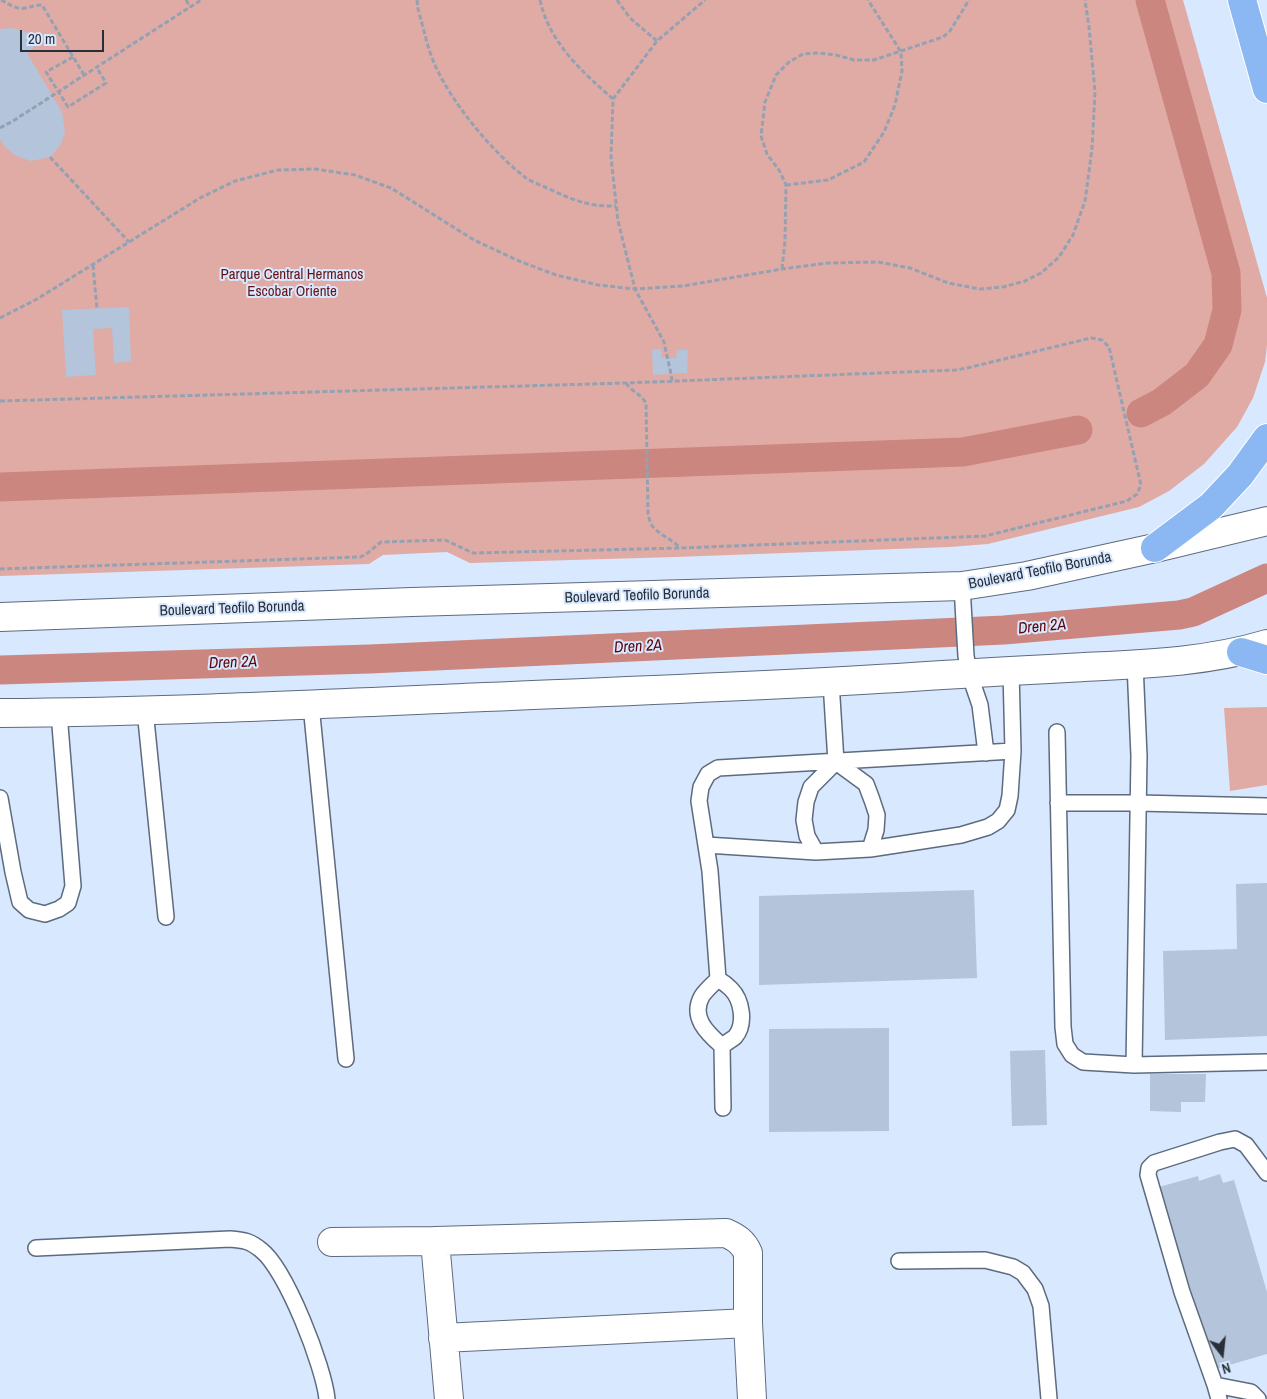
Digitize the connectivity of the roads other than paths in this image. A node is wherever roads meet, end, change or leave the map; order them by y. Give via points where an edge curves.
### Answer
1 (1242, 0) edge
2 (1267, 89) edge
3 (1267, 438) edge
4 (1267, 520) edge
5 (1155, 548) junction
6 (962, 596) junction
7 (0, 617) edge
8 (1267, 644) edge
9 (1241, 652) junction
10 (1267, 660) edge
11 (1135, 664) junction
12 (967, 665) junction
13 (1011, 671) junction
14 (831, 682) junction
15 (311, 704) junction
16 (145, 710) junction
17 (0, 713) edge
18 (59, 713) junction
19 (1057, 732) dead end
20 (1013, 751) junction
21 (986, 753) junction
22 (836, 762) junction
23 (0, 798) edge
24 (1058, 803) junction
25 (1138, 803) junction
26 (1267, 806) edge
27 (706, 844) junction
28 (870, 849) junction
29 (816, 852) junction
30 (166, 917) dead end
31 (718, 979) junction
32 (722, 1046) junction
33 (346, 1059) dead end
34 (1267, 1062) edge
35 (1134, 1065) junction
36 (723, 1108) dead end
37 (1267, 1173) edge
38 (435, 1241) junction
39 (332, 1242) dead end
40 (36, 1248) dead end
41 (899, 1261) dead end
42 (748, 1323) junction
43 (443, 1338) junction
44 (1217, 1392) edge
45 (327, 1399) edge
46 (449, 1399) edge
47 (752, 1399) edge
48 (1050, 1399) edge
49 (1258, 1399) edge

1 - 2 main road
3 - 5 main road via 1240,475 1211,506
4 - 5 main road, Boulevard Teofilo Borunda
5 - 6 main road, Boulevard Teofilo Borunda via 1027,576
6 - 7 main road, Boulevard Teofilo Borunda via 402,603
6 - 12 lane
8 - 9 main road
9 - 10 main road
9 - 11 main road
11 - 13 main road
11 - 25 lane
12 - 13 main road
12 - 14 main road
12 - 21 lane via 980,704
13 - 20 lane
14 - 15 main road
14 - 22 lane
15 - 16 main road
15 - 33 lane
16 - 18 main road
16 - 30 lane
17 - 18 main road
18 - 23 lane via 74,886 68,903 59,909 45,914 29,910 20,902
19 - 24 lane
20 - 21 lane
20 - 28 lane via 1007,810 998,821 962,835
21 - 22 lane
22 - 27 lane via 718,768 708,774 701,787 699,801
22 - 28 lane via 866,784 877,815
22 - 29 lane via 810,787 806,802 804,820 807,836
24 - 25 lane
24 - 35 lane via 1065,1044 1072,1055 1083,1062
25 - 26 lane
25 - 35 lane
27 - 29 lane
27 - 31 lane
28 - 29 lane
31 - 32 lane via 703,995 698,1017 708,1034
31 - 32 lane via 732,989 742,1014 741,1026 735,1036
32 - 36 lane
34 - 35 lane
37 - 44 lane via 1246,1146 1235,1139 1154,1163 1149,1168 1148,1175 1182,1292
38 - 39 main road
38 - 42 main road via 726,1233 744,1244 748,1253
38 - 43 main road
40 - 45 lane via 247,1240 274,1264 291,1294 320,1370
41 - 48 lane via 985,1260 1023,1273 1035,1289 1041,1306
42 - 43 main road
42 - 47 main road
43 - 46 main road
44 - 49 lane via 1251,1392

